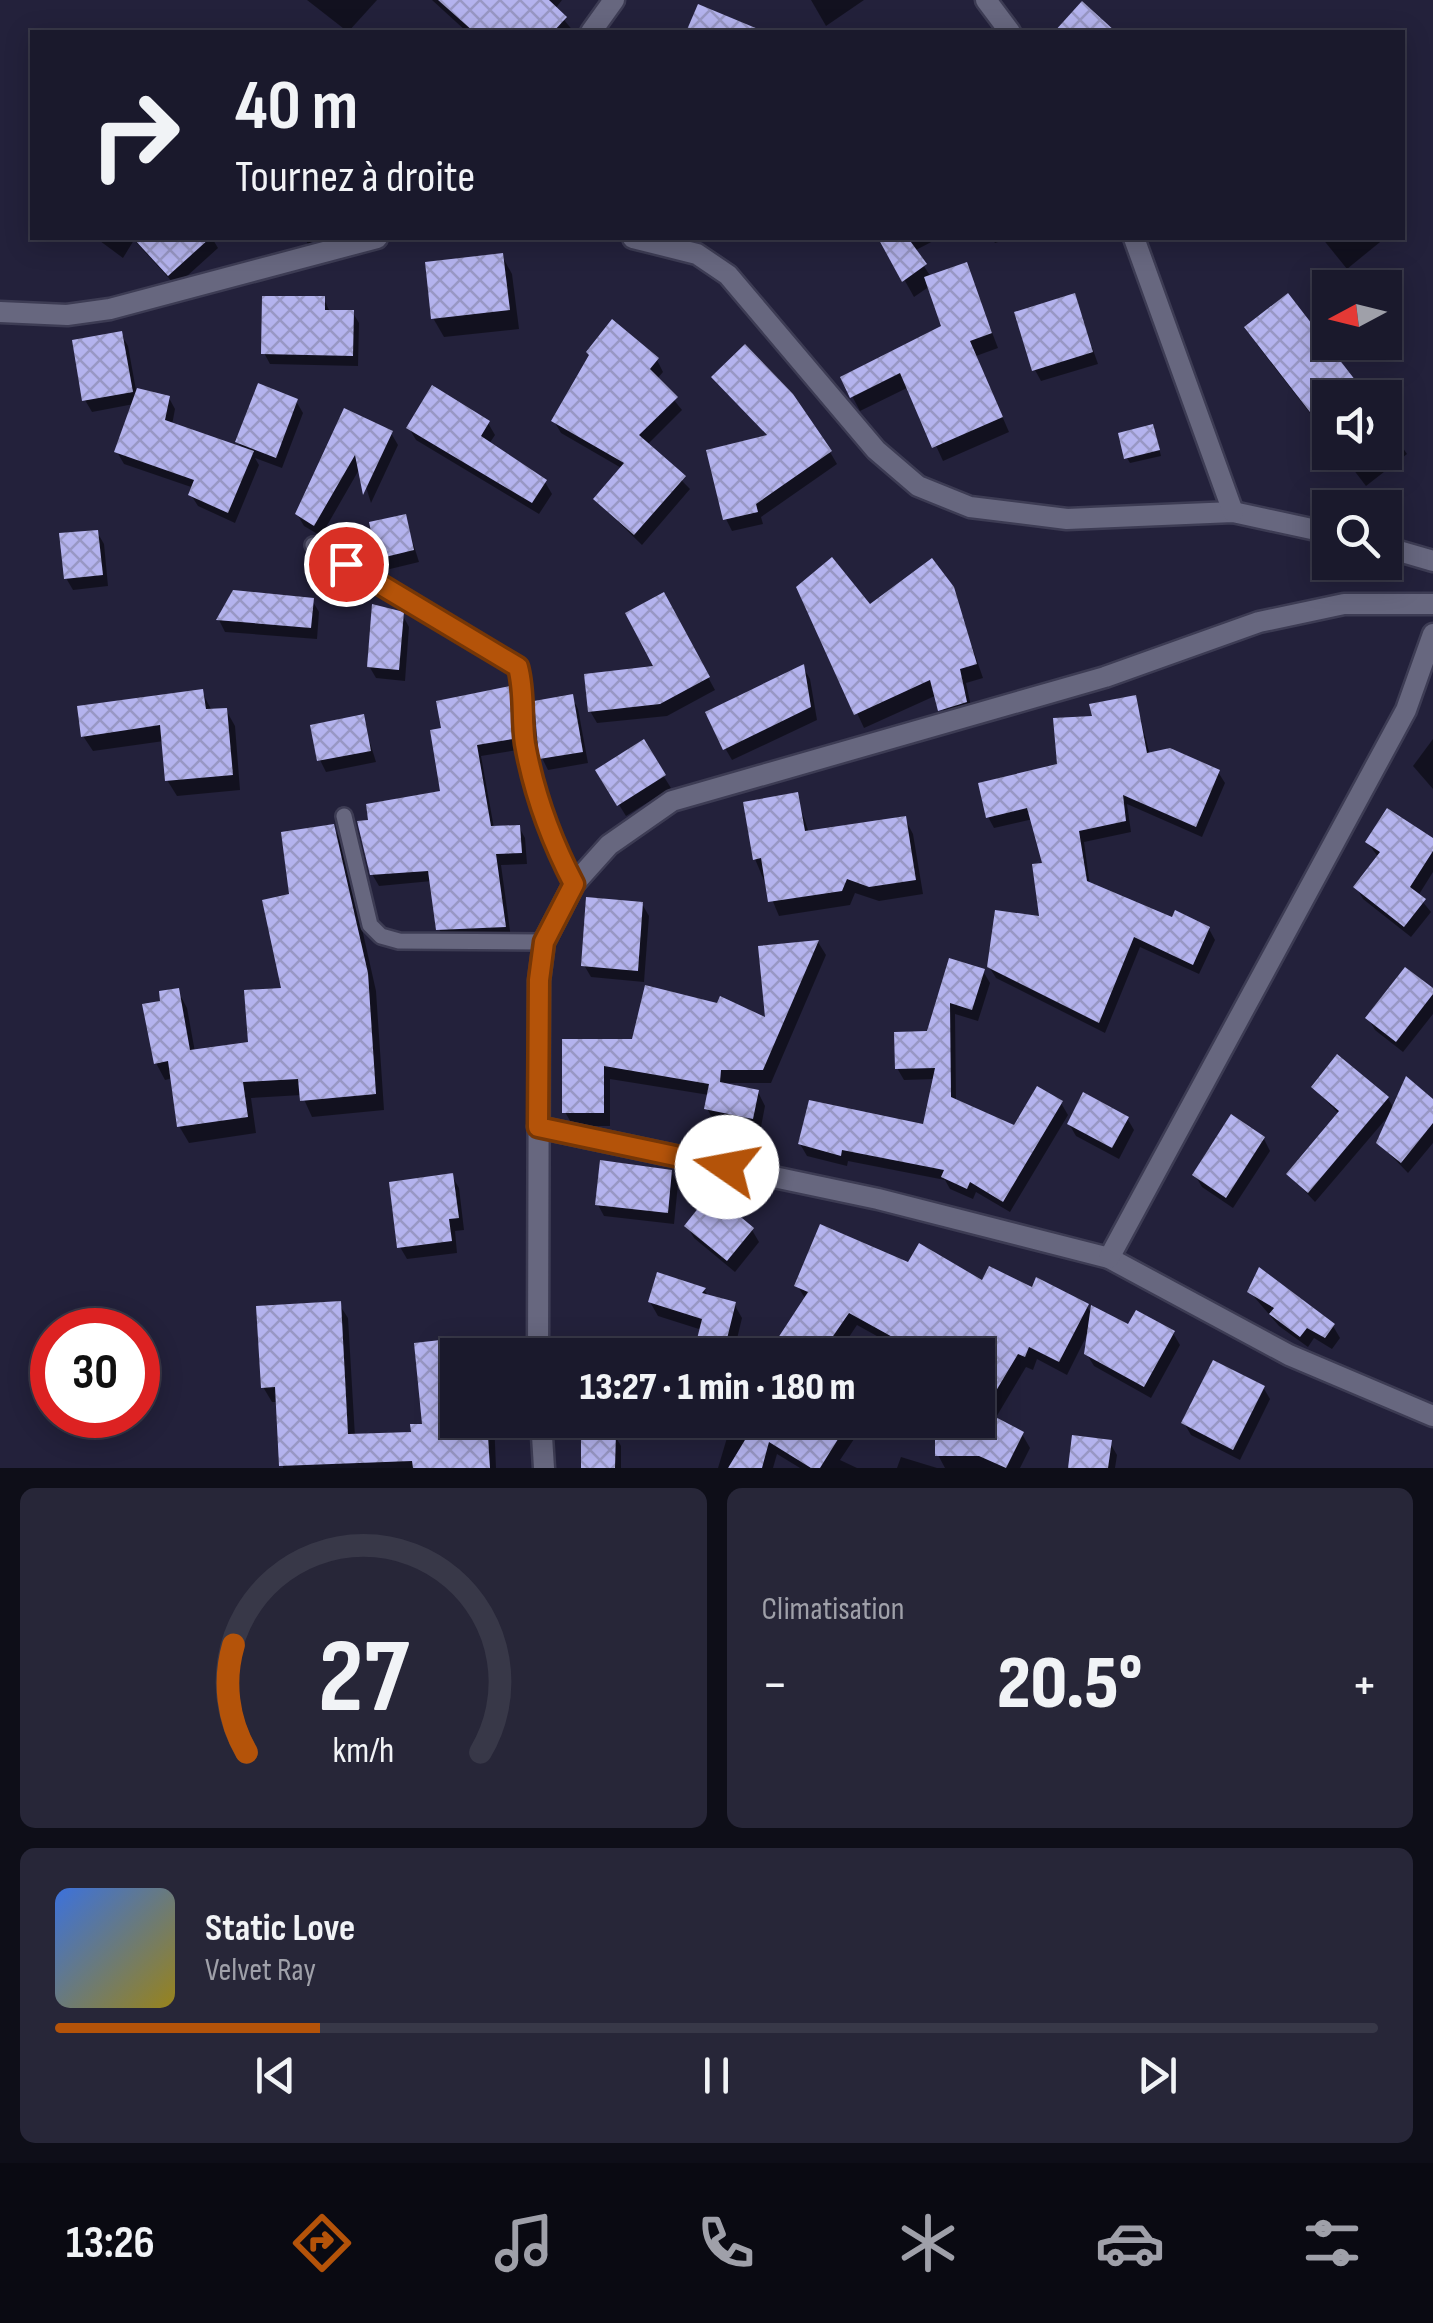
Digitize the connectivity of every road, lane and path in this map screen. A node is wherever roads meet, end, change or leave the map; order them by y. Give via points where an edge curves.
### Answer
1 (614, 0) edge
2 (986, 0) edge
3 (592, 30) edge
4 (1008, 30) edge
5 (370, 240) edge
6 (641, 240) edge
7 (1135, 240) edge
8 (0, 312) edge
9 (1233, 512) junction
10 (1312, 529) edge
11 (312, 545) dead end
12 (1402, 552) edge
13 (1433, 561) edge
14 (1433, 604) edge
15 (1433, 634) edge
16 (344, 816) dead end
17 (574, 884) junction
18 (544, 942) junction
19 (538, 1127) junction
20 (1109, 1258) junction
21 (538, 1338) edge
22 (1433, 1416) edge
23 (543, 1438) edge
24 (544, 1468) edge

1 - 3 street
2 - 4 street
5 - 8 street via 110,310
6 - 9 street via 697,254 728,275 876,450 918,486 970,507 1067,519
7 - 9 street
9 - 10 street
11 - 17 lane via 518,667 530,768 551,841
12 - 13 street
14 - 17 street via 1344,604 1259,622 1105,676 672,801 608,845
15 - 20 street via 1406,710
16 - 18 lane via 370,925 382,936 399,942
17 - 18 street
18 - 19 street
19 - 20 street via 878,1199
19 - 21 street
20 - 22 street via 1289,1355
23 - 24 street

